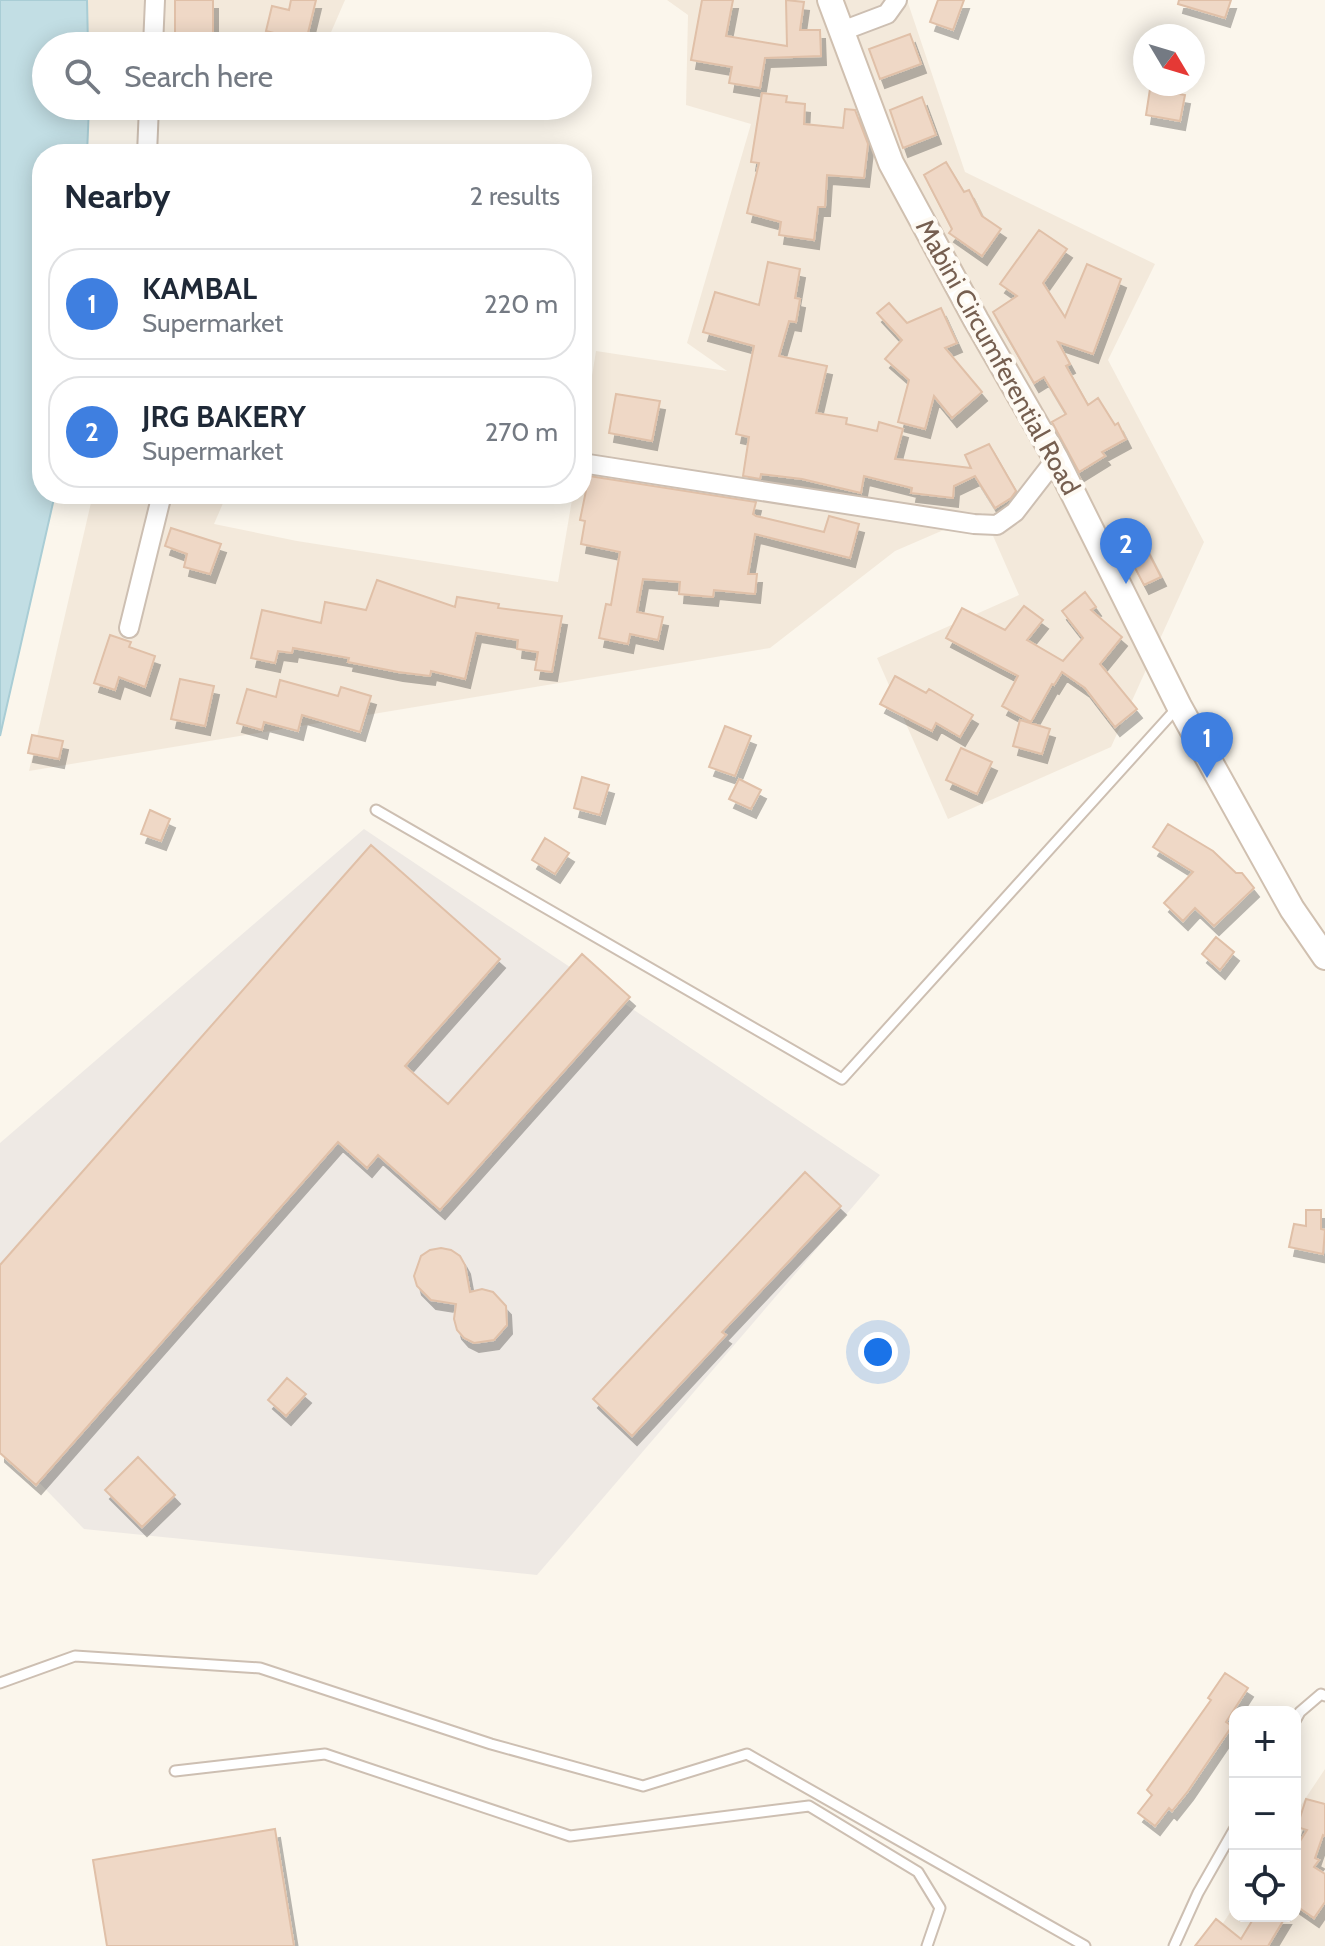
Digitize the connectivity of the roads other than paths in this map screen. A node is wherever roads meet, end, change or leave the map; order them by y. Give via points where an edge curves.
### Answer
1 (155, 0) edge
2 (830, 0) edge
3 (897, 0) edge
4 (842, 31) junction
5 (154, 32) edge
6 (148, 120) edge
7 (147, 144) edge
8 (1056, 459) junction
9 (592, 465) edge
10 (160, 504) edge
11 (129, 628) dead end
12 (1179, 706) junction
13 (376, 810) dead end
14 (1325, 957) edge
15 (0, 1683) edge
16 (1325, 1696) edge
17 (1301, 1711) edge
18 (175, 1771) dead end
19 (1229, 1839) edge
20 (927, 1946) edge
21 (1085, 1946) edge
22 (1174, 1946) edge

1 - 5 street
2 - 4 main road, Mabini Circumferential Road
3 - 4 street via 887,14
4 - 8 main road, Mabini Circumferential Road via 891,163
6 - 7 street
8 - 9 street via 1015,512 997,525
8 - 12 main road, Mabini Circumferential Road
10 - 11 street
12 - 13 lane via 842,1079
12 - 14 main road, Mabini Circumferential Road via 1292,909
15 - 21 lane via 75,1656 260,1668 491,1744 643,1786 747,1754
16 - 17 lane
18 - 20 lane via 325,1754 570,1836 809,1806 918,1872 940,1908
19 - 22 lane

